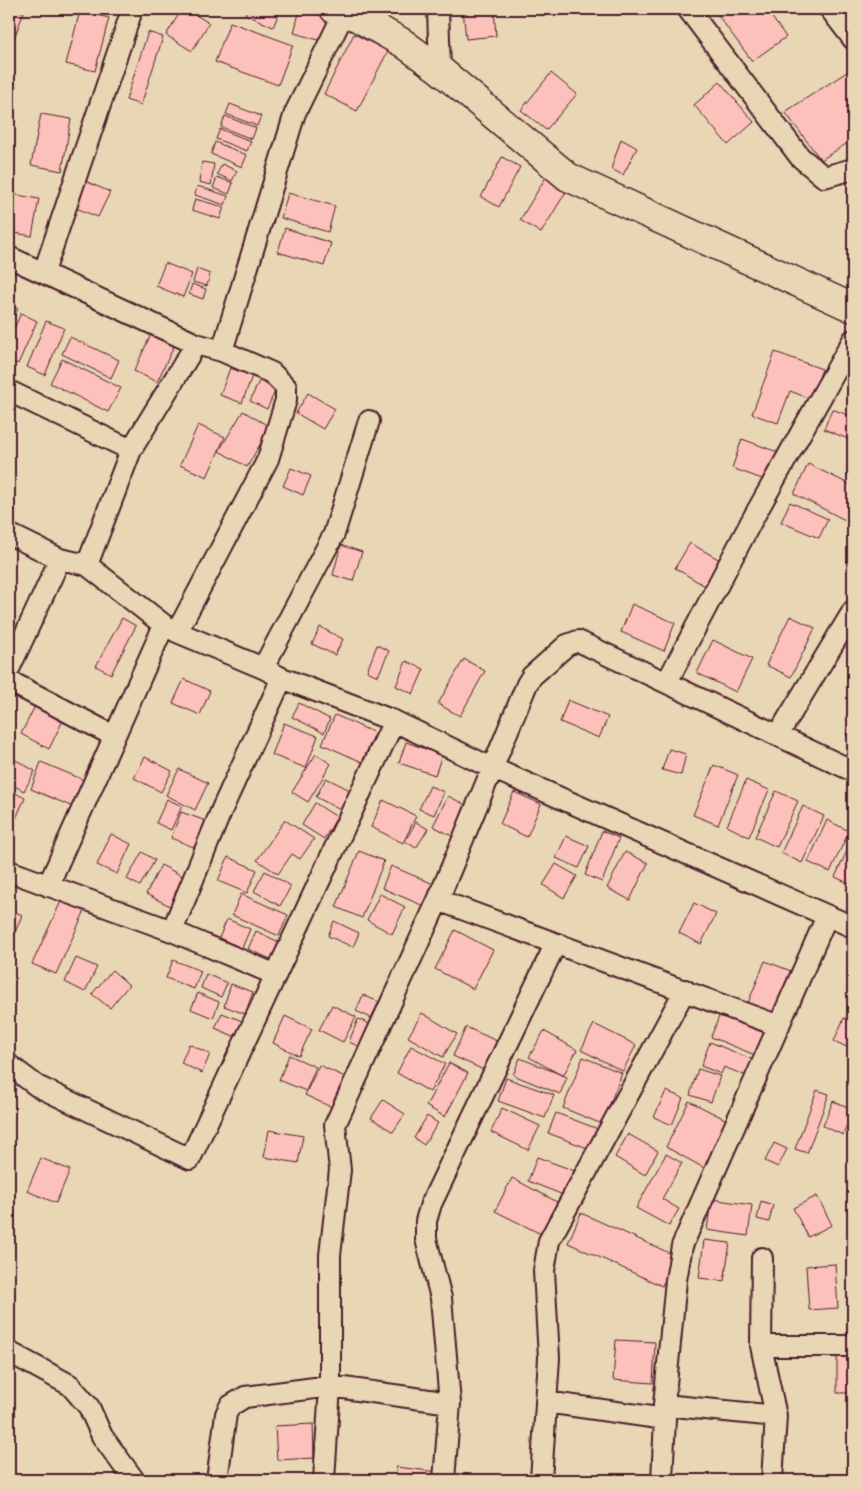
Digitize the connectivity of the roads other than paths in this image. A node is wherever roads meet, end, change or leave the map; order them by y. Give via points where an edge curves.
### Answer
1 (438, 9) edge
2 (688, 9) edge
3 (830, 9) edge
4 (348, 12) edge
5 (130, 16) dead end
6 (853, 39) edge
7 (440, 70) junction
8 (853, 169) edge
9 (9, 257) edge
10 (44, 272) junction
11 (853, 308) edge
12 (853, 340) edge
13 (196, 344) junction
14 (222, 351) junction
15 (9, 391) edge
16 (369, 421) dead end
17 (131, 450) junction
18 (9, 534) edge
19 (60, 559) junction
20 (87, 565) junction
21 (853, 611) edge
22 (170, 629) junction
23 (264, 668) junction
24 (9, 669) edge
25 (282, 678) junction
26 (9, 681) edge
27 (667, 682) junction
28 (394, 721) junction
29 (778, 735) junction
30 (114, 736) junction
31 (492, 768) junction
32 (853, 771) edge
33 (9, 871) edge
34 (48, 886) junction
35 (438, 900) junction
36 (827, 916) junction
37 (853, 927) edge
38 (172, 931) junction
39 (555, 945) junction
40 (274, 974) junction
41 (685, 990) junction
42 (779, 1026) junction
43 (9, 1065) edge
44 (762, 1258) dead end
45 (761, 1346) junction
46 (853, 1346) edge
47 (9, 1352) edge
48 (330, 1386) junction
49 (546, 1402) junction
50 (450, 1403) junction
51 (665, 1412) junction
52 (776, 1416) junction
53 (134, 1480) edge
54 (217, 1480) edge
55 (324, 1480) edge
56 (444, 1480) edge
57 (541, 1480) edge
58 (662, 1480) edge
59 (772, 1480) edge

1 - 7 street
2 - 8 street via 811,168 824,177
3 - 6 street
4 - 7 street via 403,43
4 - 14 street via 295,113
5 - 10 street
7 - 11 street via 568,177
9 - 10 street
10 - 13 street
12 - 27 street via 752,520
13 - 14 street
13 - 17 street
14 - 22 street via 272,373 286,387 286,400 268,459
15 - 17 street
16 - 23 street via 334,534
17 - 20 street
18 - 19 street
19 - 20 street
19 - 24 street
20 - 22 street
21 - 29 street
22 - 23 street
22 - 30 street
23 - 25 street
25 - 28 street
25 - 38 street via 222,809
26 - 30 street
27 - 29 street
27 - 31 street via 585,643 573,642 529,680
28 - 31 street
28 - 40 street
29 - 32 street
30 - 34 street
31 - 35 street
31 - 36 street
33 - 34 street
34 - 38 street
35 - 39 street
35 - 48 street via 335,1124 340,1170 330,1255
36 - 37 street
36 - 42 street
38 - 40 street
39 - 41 street
39 - 50 street via 431,1204 426,1221 426,1239 441,1298
40 - 43 street via 190,1159 37,1086
41 - 42 street
41 - 49 street via 549,1241 544,1271 549,1358
42 - 51 street via 682,1246 676,1280
44 - 45 street
45 - 46 street
45 - 52 street
47 - 53 street via 70,1385 89,1407 102,1436
48 - 50 street
48 - 54 street via 245,1396 234,1403 226,1414
48 - 55 street
49 - 51 street
49 - 57 street
50 - 56 street
51 - 52 street
51 - 58 street
52 - 59 street

